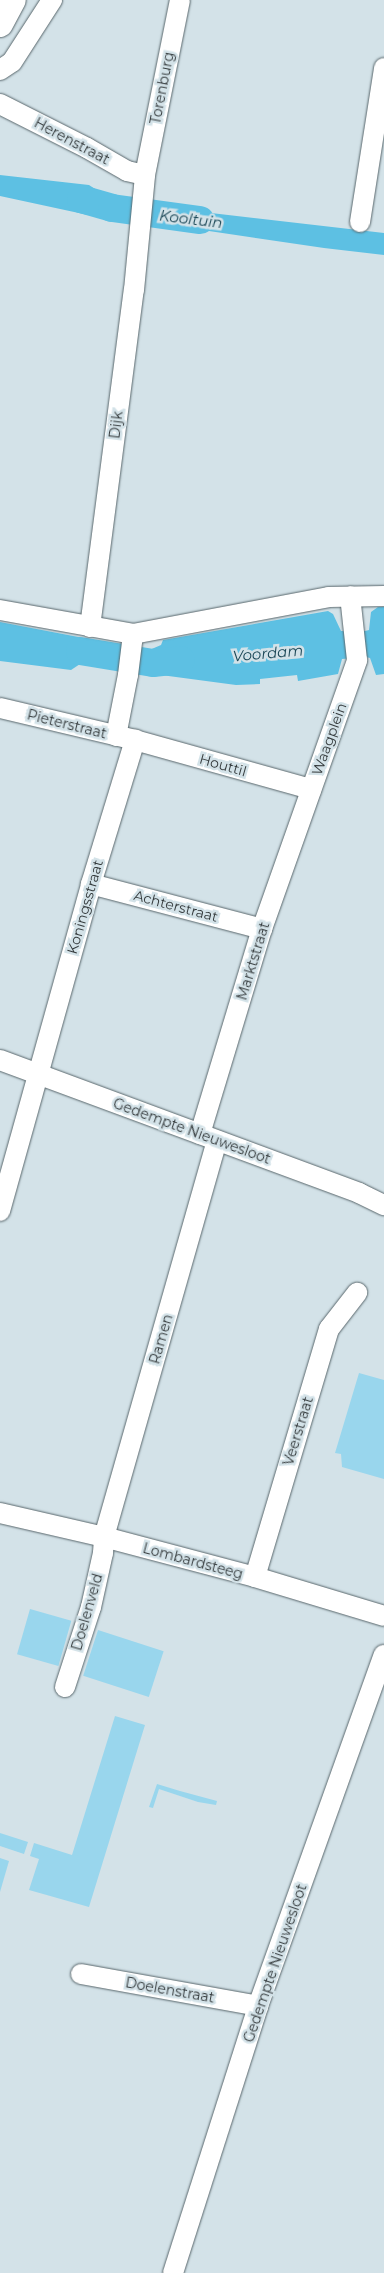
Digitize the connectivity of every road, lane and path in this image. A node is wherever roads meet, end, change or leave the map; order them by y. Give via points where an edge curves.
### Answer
1 (13, 0) edge
2 (52, 0) edge
3 (180, 0) edge
4 (0, 24) edge
5 (384, 68) edge
6 (0, 70) edge
7 (0, 104) edge
8 (145, 175) junction
9 (360, 222) dead end
10 (350, 596) junction
11 (384, 596) edge
12 (0, 610) edge
13 (90, 627) junction
14 (132, 641) junction
15 (0, 708) edge
16 (125, 738) junction
17 (311, 789) junction
18 (91, 884) junction
19 (262, 929) junction
20 (0, 1060) edge
21 (38, 1075) junction
22 (209, 1138) junction
23 (384, 1205) edge
24 (0, 1212) edge
25 (357, 1293) dead end
26 (0, 1513) edge
27 (104, 1537) junction
28 (255, 1577) junction
29 (384, 1616) edge
30 (384, 1655) edge
31 (65, 1687) dead end
32 (81, 1974) dead end
33 (258, 2006) junction
34 (173, 2273) edge

1 - 4 street
2 - 6 street via 12,62
3 - 8 street, Torenburg
5 - 9 street
7 - 8 street, Herenstraat via 127,171
8 - 13 street, Dijk via 142,223
10 - 11 street
10 - 14 street via 329,597
10 - 17 street, Waagplein via 357,660
12 - 13 street
13 - 14 street
14 - 16 street, Koningsstraat
15 - 16 street, Pieterstraat
16 - 17 street, Houttil
16 - 18 street, Koningsstraat
17 - 19 street, Marktstraat
18 - 19 street, Achterstraat
18 - 21 street, Koningsstraat
19 - 22 street, Marktstraat
20 - 21 street, Gedempte Nieuwesloot
21 - 22 street, Gedempte Nieuwesloot
21 - 24 street, Koningsstraat
22 - 23 street, Gedempte Nieuwesloot
22 - 27 street, Ramen
25 - 28 street, Veerstraat via 329,1329
26 - 27 street, Lombardsteeg
27 - 28 street, Lombardsteeg
27 - 31 street, Doelenveld via 90,1607
28 - 29 street, Lombardsteeg
30 - 33 street, Gedempte Nieuwesloot
32 - 33 street, Doelenstraat
33 - 34 street, Gedempte Nieuwesloot

